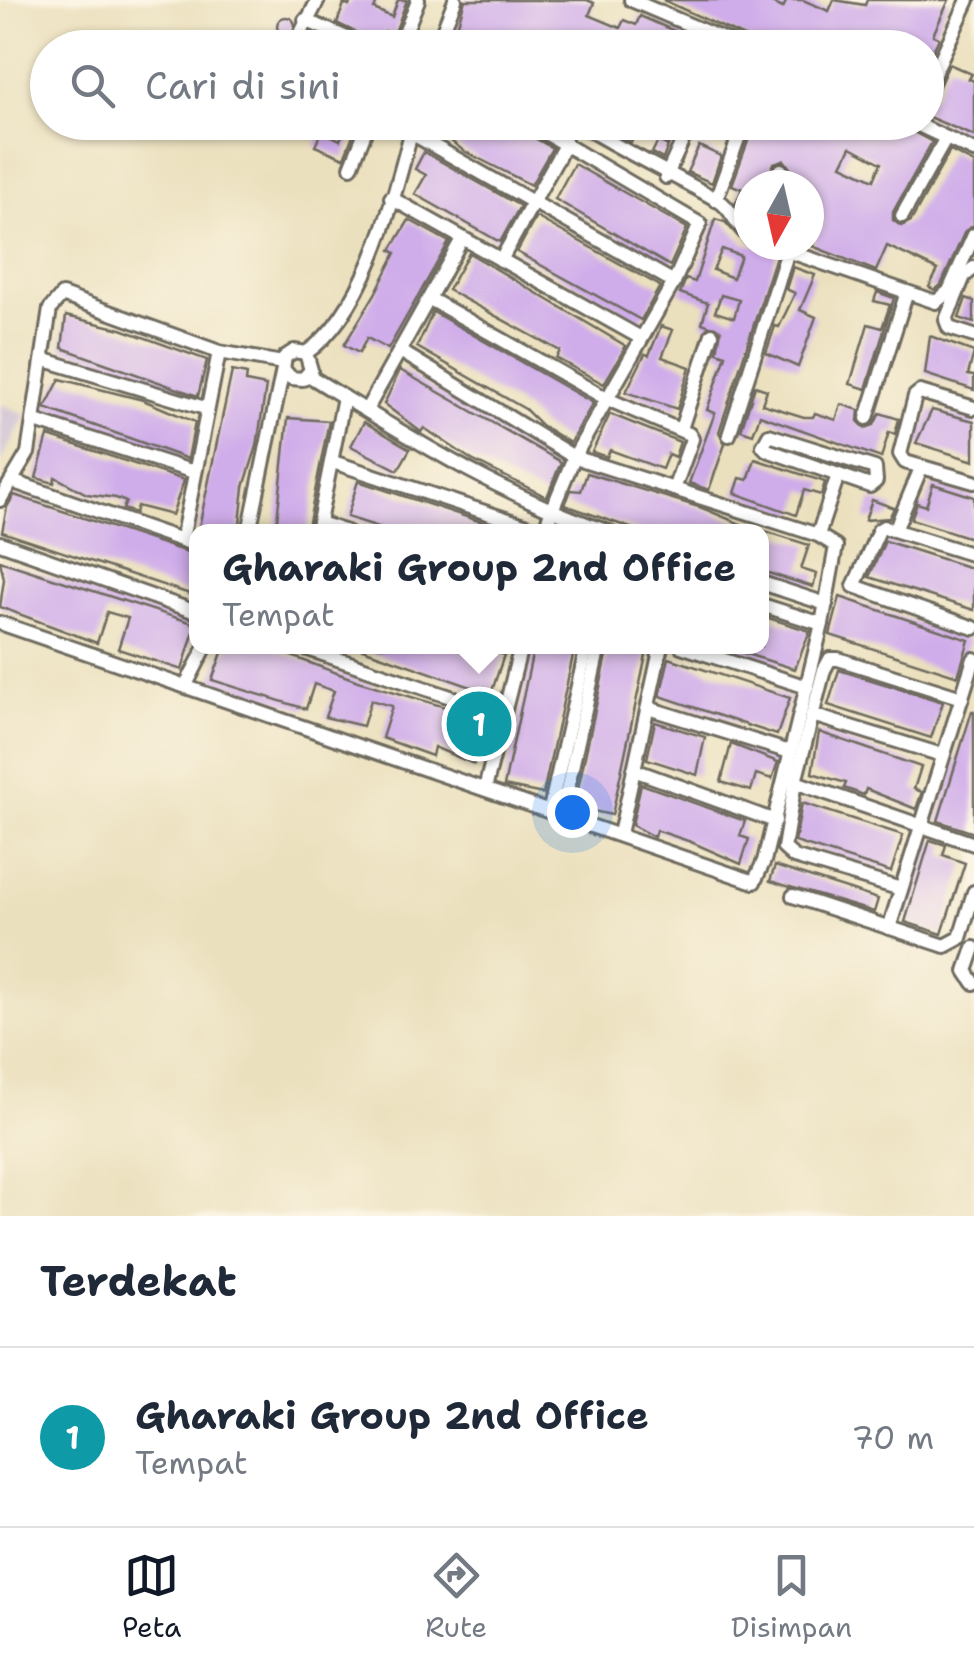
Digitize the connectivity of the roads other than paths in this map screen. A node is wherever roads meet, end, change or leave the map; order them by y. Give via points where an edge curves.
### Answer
1 (318, 0) edge
2 (418, 0) edge
3 (454, 0) edge
4 (631, 0) edge
5 (968, 0) edge
6 (305, 20) junction
7 (301, 30) edge
8 (328, 30) edge
9 (406, 30) edge
10 (443, 30) edge
11 (701, 30) edge
12 (944, 52) edge
13 (946, 138) joint
14 (362, 140) edge
15 (409, 140) edge
16 (432, 140) edge
17 (559, 140) edge
18 (606, 140) edge
19 (683, 140) edge
20 (738, 140) edge
21 (566, 144) junction
22 (973, 149) edge
23 (351, 168) dead end
24 (666, 176) junction
25 (391, 198) junction
26 (716, 200) junction
27 (532, 204) junction
28 (902, 216) dead end
29 (734, 224) edge
30 (974, 235) edge
31 (462, 239) junction
32 (502, 260) junction
33 (785, 260) edge
34 (810, 260) edge
35 (974, 268) edge
36 (674, 282) junction
37 (906, 294) junction
38 (430, 300) junction
39 (712, 334) dead end
40 (974, 336) edge
41 (642, 338) junction
42 (400, 351) junction
43 (220, 352) junction
44 (306, 353) junction
45 (45, 360) junction
46 (283, 366) junction
47 (308, 375) junction
48 (344, 397) junction
49 (607, 399) junction
50 (205, 408) junction
51 (974, 408) edge
52 (366, 410) junction
53 (867, 418) dead end
54 (36, 421) junction
55 (681, 429) junction
56 (729, 435) dead end
57 (574, 457) junction
58 (332, 462) junction
59 (922, 468) junction
60 (194, 472) junction
61 (838, 475) junction
62 (14, 482) junction
63 (974, 482) edge
64 (674, 489) junction
65 (0, 500) edge
66 (548, 511) junction
67 (250, 524) edge
68 (319, 524) edge
69 (522, 524) edge
70 (545, 524) edge
71 (586, 524) edge
72 (896, 528) junction
73 (818, 535) junction
74 (182, 540) junction
75 (189, 542) edge
76 (0, 543) edge
77 (974, 555) edge
78 (769, 585) edge
79 (826, 604) junction
80 (769, 607) edge
81 (189, 610) edge
82 (0, 623) edge
83 (822, 624) junction
84 (974, 628) edge
85 (202, 654) edge
86 (323, 654) edge
87 (517, 654) edge
88 (587, 654) edge
89 (596, 654) edge
90 (659, 654) edge
91 (705, 654) edge
92 (974, 659) edge
93 (585, 682) junction
94 (186, 686) junction
95 (806, 687) junction
96 (962, 698) junction
97 (648, 708) junction
98 (504, 714) junction
99 (812, 715) junction
100 (790, 752) junction
101 (942, 755) junction
102 (634, 770) junction
103 (795, 782) junction
104 (485, 789) junction
105 (556, 811) junction
106 (774, 820) junction
107 (921, 826) junction
108 (620, 834) junction
109 (974, 844) edge
110 (901, 890) junction
111 (974, 892) edge
112 (793, 896) dead end
113 (889, 928) junction
114 (974, 948) edge
115 (974, 983) edge

1 - 6 street
2 - 9 street
3 - 10 street
4 - 11 street
5 - 12 street
6 - 7 street
6 - 8 street
13 - 22 street
13 - 28 street
14 - 23 street
15 - 25 street
16 - 27 street
17 - 21 street
18 - 24 street
19 - 24 street
20 - 26 street
21 - 27 street
21 - 36 street via 700,224
24 - 26 street
25 - 31 street
25 - 44 street via 348,307
26 - 29 street
27 - 32 street
27 - 36 street
30 - 37 street via 944,299
31 - 32 street
31 - 38 street
32 - 41 street
33 - 56 street
34 - 37 street
35 - 40 street via 964,276 946,320 949,328
36 - 41 street
37 - 53 street
38 - 42 street
38 - 49 street
39 - 55 street
41 - 49 street
42 - 52 street
42 - 57 street
43 - 45 street via 62,295 50,309
43 - 46 street
43 - 50 street
44 - 46 street via 294,351
44 - 47 street
45 - 50 street
45 - 54 street
46 - 47 street via 291,378
46 - 67 street
47 - 48 street
48 - 52 street
48 - 58 street
49 - 55 street
49 - 57 street
50 - 60 street
51 - 59 street via 927,393 915,396 900,454
52 - 66 street via 473,476
54 - 60 street
54 - 62 street
55 - 64 street via 692,439
57 - 64 street
57 - 66 street
58 - 68 street
58 - 69 street
59 - 63 street
59 - 72 street
60 - 74 street
61 - 61 street via 766,450 763,446 774,435 875,468 878,475 870,486
61 - 73 street
62 - 65 street
62 - 74 street
64 - 73 street
66 - 70 street
66 - 71 street
72 - 77 street
72 - 84 street via 878,530 854,586
73 - 79 street via 836,546
74 - 75 street
76 - 81 street
78 - 79 street
79 - 83 street
80 - 83 street
82 - 94 street
83 - 95 street
85 - 94 street
86 - 98 street
87 - 98 street
88 - 93 street
89 - 93 street
90 - 97 street
91 - 95 street
92 - 96 street
93 - 105 street
94 - 104 street
95 - 100 street
96 - 99 street via 830,659
96 - 101 street
97 - 100 street
97 - 102 street
98 - 104 street
99 - 101 street
99 - 103 street
100 - 106 street
101 - 107 street
102 - 106 street
102 - 108 street
103 - 107 street
103 - 110 street via 782,842 787,852
104 - 105 street
105 - 108 street
106 - 108 street via 754,882
107 - 109 street
107 - 110 street
110 - 113 street
111 - 113 street via 952,945
112 - 113 street
114 - 115 street via 966,971

